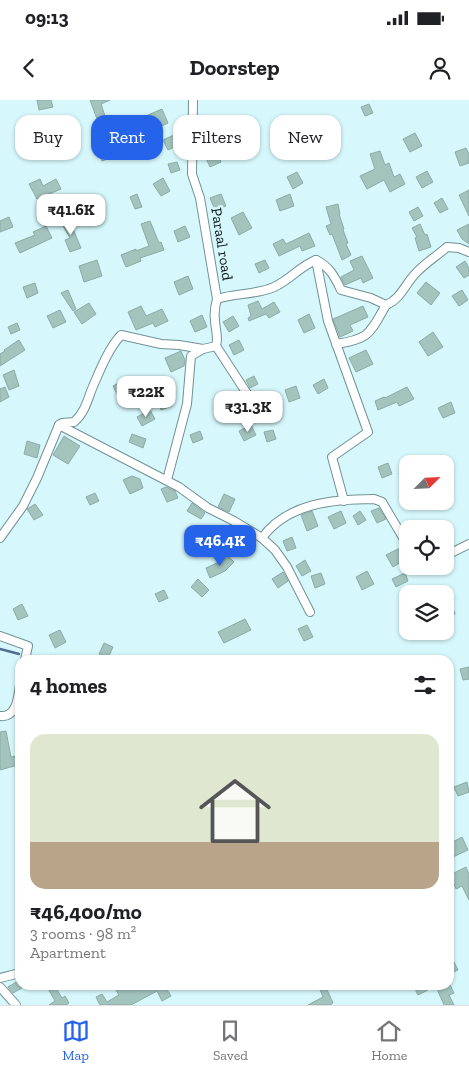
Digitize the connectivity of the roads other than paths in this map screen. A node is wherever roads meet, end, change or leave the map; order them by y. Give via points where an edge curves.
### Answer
1 (193, 100) edge
2 (469, 252) edge
3 (316, 260) junction
4 (217, 299) junction
5 (386, 304) junction
6 (336, 344) junction
7 (216, 346) junction
8 (203, 349) junction
9 (259, 412) dead end
10 (59, 425) junction
11 (167, 480) junction
12 (344, 501) junction
13 (399, 531) edge
14 (0, 538) edge
15 (262, 538) junction
16 (469, 544) edge
17 (454, 552) edge
18 (310, 612) dead end
19 (0, 636) edge
20 (26, 655) edge
21 (15, 707) edge
22 (0, 716) edge
23 (15, 974) edge
24 (0, 978) edge
25 (0, 987) edge
26 (16, 1005) edge

1 - 4 street, Paraal road via 192,174 200,198
2 - 5 street via 447,247 416,273 399,297
3 - 4 street, Paraal road via 274,287
3 - 5 street via 330,270 341,290
3 - 6 street
4 - 7 street
5 - 6 street via 369,334 354,342
6 - 12 street via 368,432 332,457
7 - 8 street
7 - 9 street
8 - 10 street via 121,335 94,383 83,414 74,422
8 - 11 street via 191,356 187,404
10 - 11 street
10 - 14 street via 23,506
11 - 15 street via 208,508
12 - 13 street via 374,499 382,502
12 - 15 street via 319,503 299,510 276,522
15 - 18 street via 287,567
16 - 17 street
19 - 20 street via 28,646
21 - 22 street via 11,713
23 - 24 street
25 - 26 street

